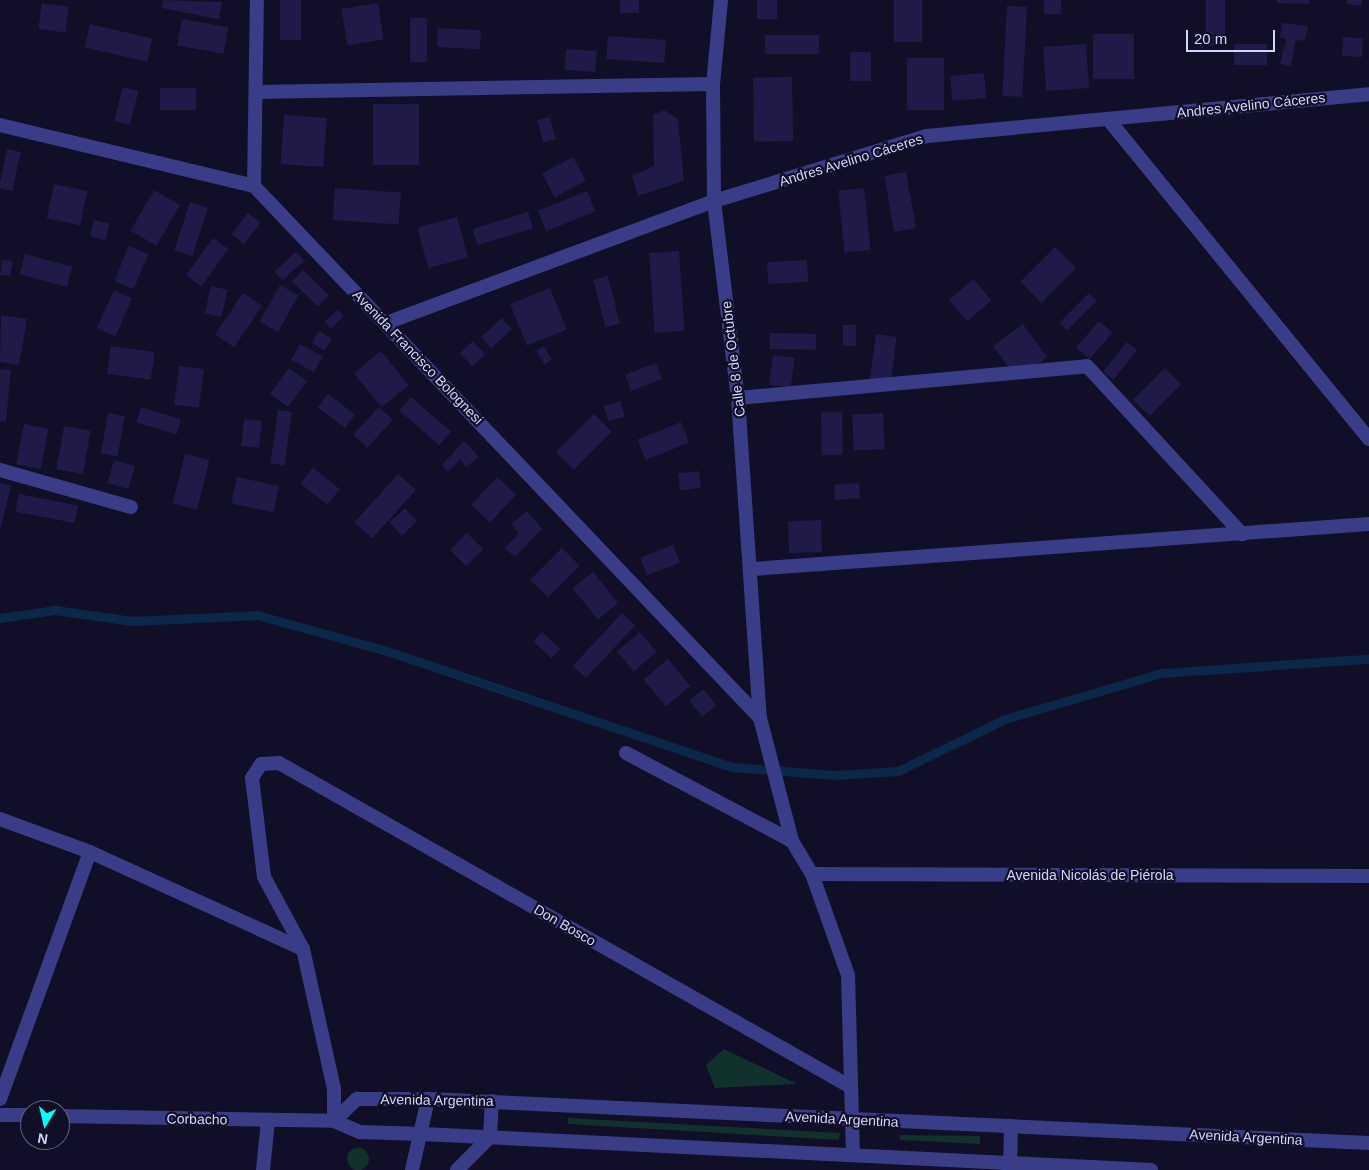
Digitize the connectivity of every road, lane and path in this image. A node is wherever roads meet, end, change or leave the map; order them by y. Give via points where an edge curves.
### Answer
1 (258, 0) edge
2 (721, 0) edge
3 (713, 84) junction
4 (256, 92) junction
5 (1369, 94) edge
6 (1108, 119) junction
7 (0, 125) edge
8 (254, 186) junction
9 (714, 201) junction
10 (386, 323) junction
11 (738, 398) junction
12 (1369, 439) edge
13 (0, 470) edge
14 (131, 507) dead end
15 (1369, 524) edge
16 (1242, 534) junction
17 (753, 570) junction
18 (761, 720) junction
19 (626, 753) dead end
20 (0, 819) edge
21 (792, 841) junction
22 (90, 852) junction
23 (812, 874) junction
24 (1369, 876) edge
25 (303, 949) junction
26 (851, 1087) junction
27 (0, 1099) edge
28 (428, 1099) junction
29 (492, 1101) junction
30 (0, 1115) edge
31 (20, 1116) edge
32 (70, 1116) edge
33 (854, 1120) junction
34 (268, 1121) junction
35 (334, 1121) junction
36 (1011, 1126) junction
37 (422, 1134) junction
38 (490, 1136) junction
39 (1369, 1143) edge
40 (853, 1154) junction
41 (1010, 1166) edge
42 (262, 1170) edge
43 (412, 1170) edge
44 (456, 1170) edge
45 (1152, 1170) edge

1 - 4 street
2 - 3 street, Calle 8 de Octubre
3 - 4 street
3 - 9 street, Calle 8 de Octubre
4 - 8 street
5 - 6 street, Andres Avelino Cáceres
6 - 9 street, Andres Avelino Cáceres via 927,136
6 - 12 street
7 - 8 street
8 - 10 street, Avenida Francisco Bolognesi
9 - 10 street, Andres Avelino Cáceres
9 - 11 street, Calle 8 de Octubre
10 - 18 street, Avenida Francisco Bolognesi
11 - 16 street via 1087,366
11 - 17 street, Calle 8 de Octubre
13 - 14 street
15 - 16 street
16 - 17 street
17 - 18 street, Calle 8 de Octubre
18 - 21 street, Calle 8 de Octubre
19 - 21 street
20 - 22 street
21 - 23 street, Calle 8 de Octubre
22 - 25 street
22 - 27 street
23 - 24 street, Avenida Nicolás de Piérola
23 - 26 street, Calle 8 de Octubre via 848,975
25 - 26 street, Don Bosco via 264,877 252,778 260,764 279,764
25 - 35 street via 334,1089
26 - 33 street, Calle 8 de Octubre
28 - 29 street, Avenida Argentina
28 - 35 street, Avenida Argentina via 357,1098
28 - 37 street
29 - 33 street, Avenida Argentina
29 - 38 street
30 - 31 street
32 - 34 street, Corbacho
33 - 36 street, Avenida Argentina
33 - 40 street, Calle 8 de Octubre
34 - 35 street, Corbacho
34 - 42 street
35 - 37 street via 360,1132
36 - 39 street, Avenida Argentina
36 - 41 street
37 - 38 street
37 - 43 street
38 - 40 street
38 - 44 street
40 - 41 street
41 - 45 street

